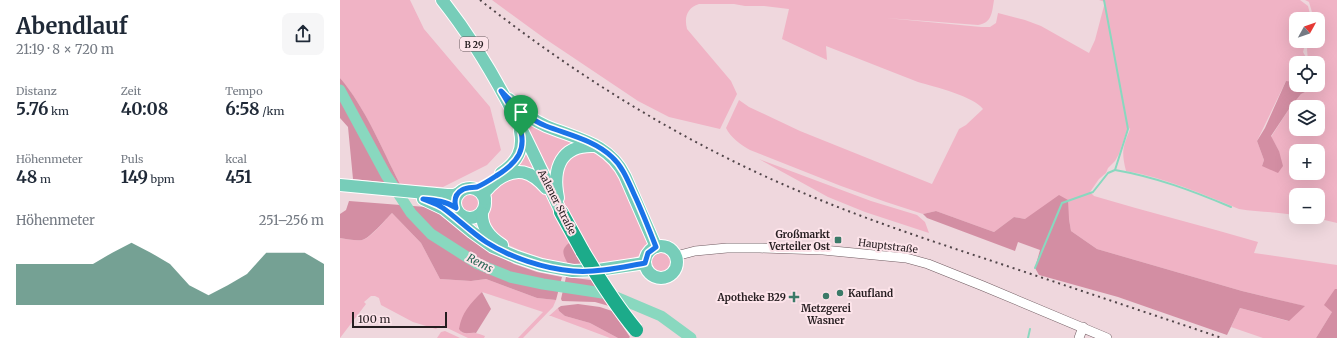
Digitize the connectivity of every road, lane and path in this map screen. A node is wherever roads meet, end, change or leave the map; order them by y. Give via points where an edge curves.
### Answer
1 (442, 0) edge
2 (501, 91) junction
3 (519, 124) junction
4 (597, 147) junction
5 (340, 185) edge
6 (472, 188) junction
7 (377, 191) junction
8 (340, 192) edge
9 (459, 193) junction
10 (419, 196) junction
11 (553, 196) junction
12 (485, 199) junction
13 (456, 208) junction
14 (561, 212) junction
15 (482, 213) junction
16 (466, 218) junction
17 (656, 247) junction
18 (501, 250) junction
19 (676, 256) junction
20 (645, 263) junction
21 (591, 271) junction
22 (1083, 327) junction
23 (639, 334) edge
24 (1079, 338) edge
25 (1107, 338) edge

1 - 2 main road, Aalener Straße / B 29 via 474,44
2 - 3 main road, Aalener Straße / B 29
2 - 4 main road via 537,122 574,135
3 - 6 main road via 521,148 515,162
3 - 11 main road, Aalener Straße / B 29
4 - 14 main road via 579,147 571,150 559,163 556,171 556,189
4 - 17 main road via 612,156 622,168
5 - 7 main road
6 - 9 main road
6 - 12 main road via 481,192
7 - 8 main road
7 - 10 main road
9 - 10 main road
9 - 13 main road via 455,200
10 - 13 main road
10 - 18 main road via 444,209 479,238
11 - 12 main road via 537,178 519,171 508,173 493,183 484,193
11 - 14 main road, Aalener Straße / B 29
12 - 15 main road
13 - 16 main road
14 - 23 highway, Aalener Straße / B 29, bridge via 606,290
15 - 16 main road via 476,217
15 - 21 main road via 483,224 488,233 507,248 546,262
16 - 18 main road
17 - 19 main road via 666,247
17 - 20 main road via 648,253
18 - 21 main road via 554,268
19 - 20 main road via 677,267 666,277 652,275
19 - 22 street, Hauptstraße via 727,248 760,248 823,250 906,258 928,264
20 - 21 main road
22 - 24 street
22 - 25 street, Hauptstraße

